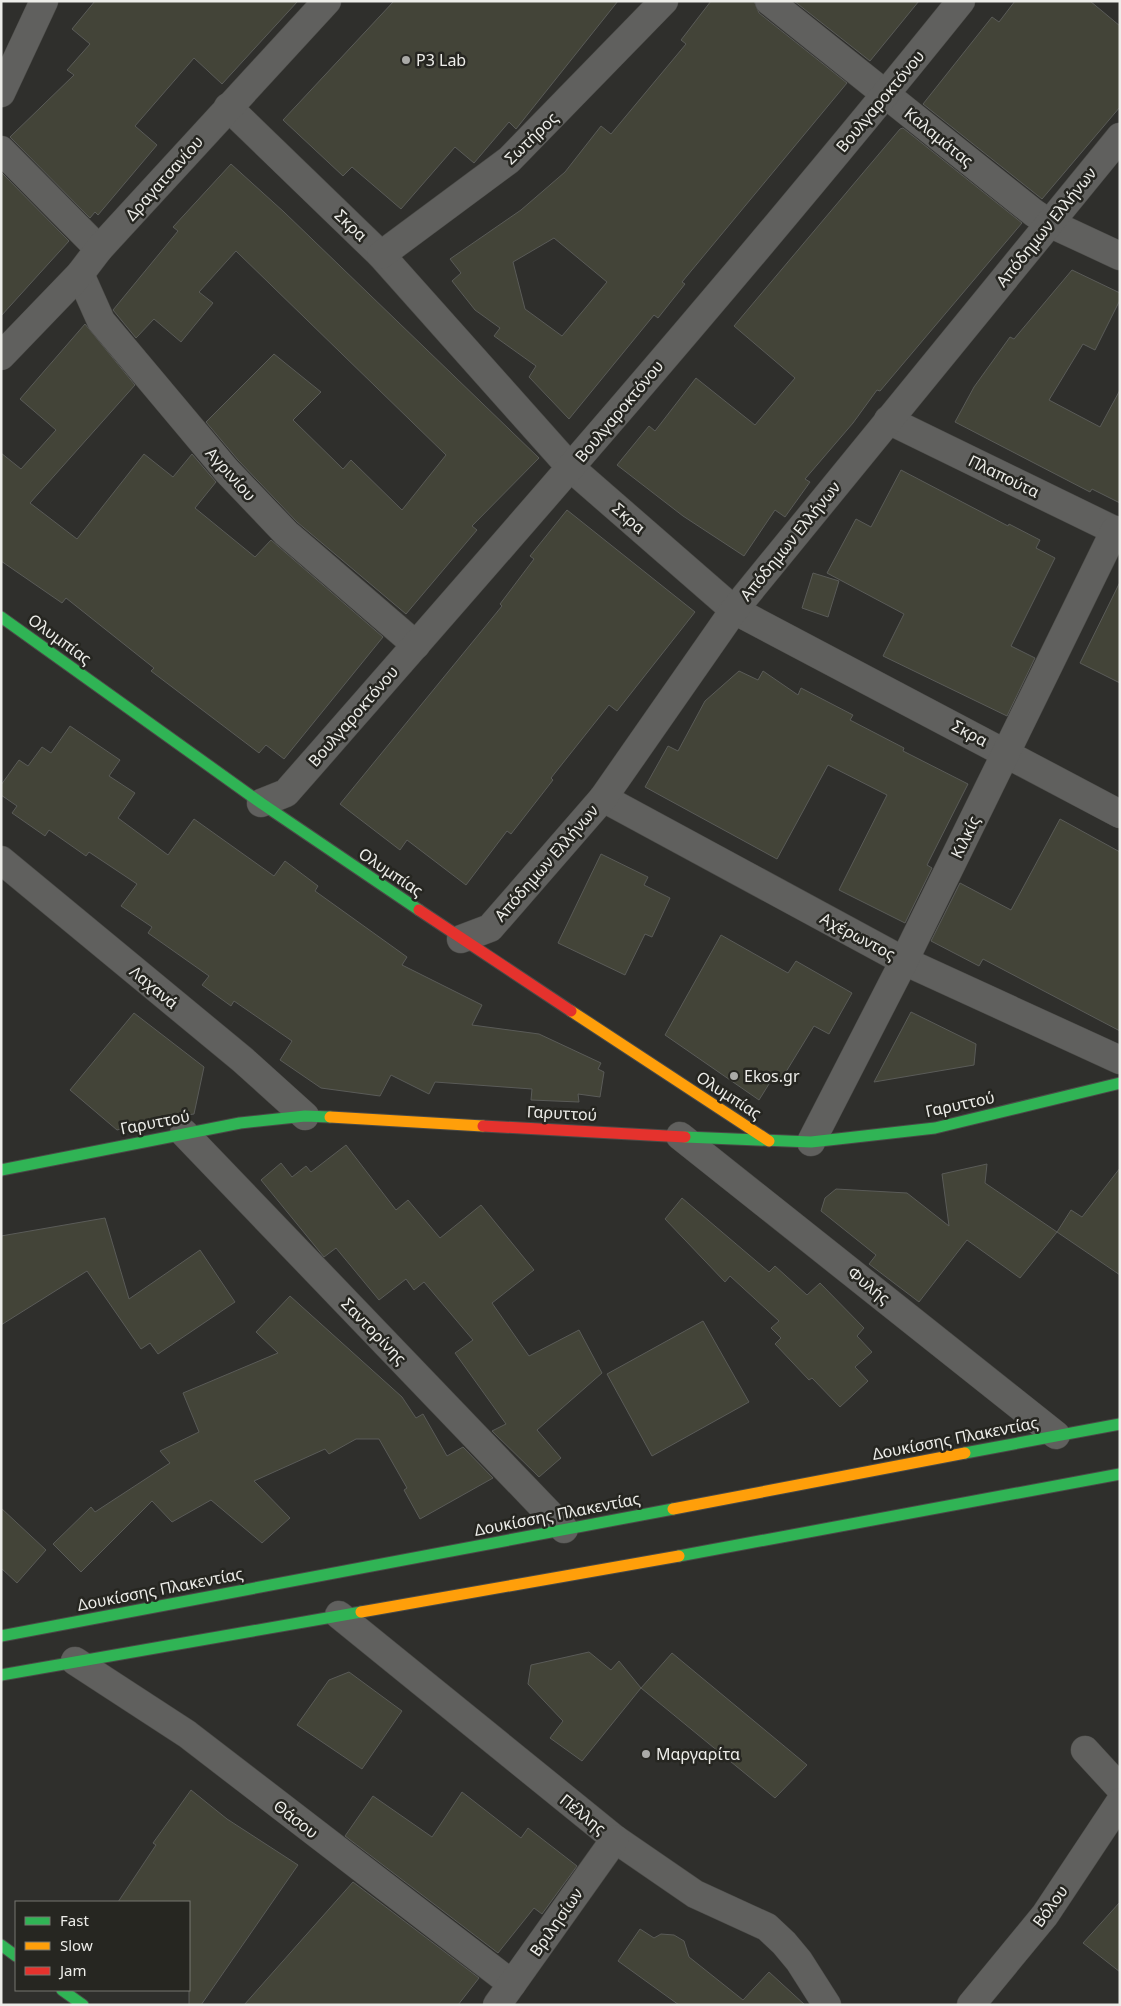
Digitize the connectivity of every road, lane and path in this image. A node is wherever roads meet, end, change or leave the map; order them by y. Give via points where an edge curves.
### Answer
1 (44, 1) edge
2 (327, 1) edge
3 (664, 1) edge
4 (769, 1) edge
5 (962, 1) edge
6 (1, 93) edge
7 (886, 95) junction
8 (228, 107) junction
9 (1120, 137) edge
10 (1, 150) edge
11 (1049, 223) junction
12 (99, 249) junction
13 (381, 255) junction
14 (1120, 256) edge
15 (80, 274) junction
16 (1, 356) edge
17 (888, 420) junction
18 (571, 468) junction
19 (1118, 532) edge
20 (734, 610) junction
21 (1, 617) edge
22 (416, 645) junction
23 (1006, 752) junction
24 (603, 798) junction
25 (261, 803) junction
26 (1120, 814) edge
27 (1, 860) edge
28 (462, 939) junction
29 (904, 961) junction
30 (1120, 1060) edge
31 (1120, 1083) edge
32 (305, 1116) junction
33 (184, 1133) junction
34 (680, 1136) junction
35 (771, 1142) junction
36 (811, 1142) junction
37 (1, 1170) edge
38 (1120, 1424) edge
39 (1056, 1435) junction
40 (1120, 1474) edge
41 (564, 1529) junction
42 (338, 1615) junction
43 (1, 1636) edge
44 (75, 1661) junction
45 (1, 1675) edge
46 (1085, 1750) dead end
47 (1120, 1788) edge
48 (1120, 1802) edge
49 (615, 1839) junction
50 (1, 1945) edge
51 (15, 1955) edge
52 (63, 1991) edge
53 (505, 1994) edge
54 (83, 2005) edge
55 (827, 2005) edge
56 (971, 2005) edge

1 - 6 street
2 - 8 street, Δραγατσανίου
3 - 13 street, Σωτήρος via 509,160
4 - 7 street, Καλαμάτας
5 - 7 street, Βουλγαροκτόνου
7 - 11 street, Καλαμάτας
7 - 18 street, Βουλγαροκτόνου
8 - 12 street, Δραγατσανίου
8 - 13 street, Σκρα
9 - 11 street, Απόδημων Ελλήνων
10 - 12 street
11 - 14 street, Καλαμάτας
11 - 17 street, Απόδημων Ελλήνων
12 - 15 street, Δραγατσανίου
13 - 18 street, Σκρα
15 - 16 street, Δραγατσανίου
15 - 22 street, Αγρινίου via 102,321 226,470 286,533
17 - 19 street, Πλαπούτα
17 - 20 street, Απόδημων Ελλήνων
18 - 20 street, Σκρα
18 - 22 street, Βουλγαροκτόνου
19 - 23 street, Κιλκίς
20 - 23 street, Σκρα
20 - 24 street, Απόδημων Ελλήνων
21 - 25 main road, Ολυμπίας
22 - 25 street, Βουλγαροκτόνου via 286,793
23 - 26 street, Σκρα
23 - 29 street, Κιλκίς
24 - 28 street, Απόδημων Ελλήνων via 490,928
24 - 29 street, Αχέρωντος
25 - 28 main road, Ολυμπίας
27 - 32 street, Λαχανά via 243,1060
28 - 35 main road, Ολυμπίας
29 - 30 street, Αχέρωντος
29 - 36 street, Κιλκίς
31 - 36 main road, Γαρυττού via 935,1128
32 - 33 main road, Γαρυττού
32 - 34 main road, Γαρυττού
33 - 37 main road, Γαρυττού
33 - 41 street, Σαντορίνης
34 - 35 main road, Γαρυττού
34 - 39 street, Φυλής
35 - 36 main road, Γαρυττού
38 - 39 main road, Δουκίσσης Πλακεντίας
39 - 41 main road, Δουκίσσης Πλακεντίας
40 - 42 main road via 572,1576
41 - 43 main road, Δουκίσσης Πλακεντίας
42 - 44 main road
42 - 49 street, Πέλλης
44 - 45 main road
44 - 53 street, Θάσου via 187,1734
46 - 47 street
48 - 56 street, Βόλου via 1045,1915
49 - 53 street, Βριλησίων
49 - 55 street, Πέλλης via 695,1894 767,1928 799,1961
50 - 51 main road
52 - 54 main road

